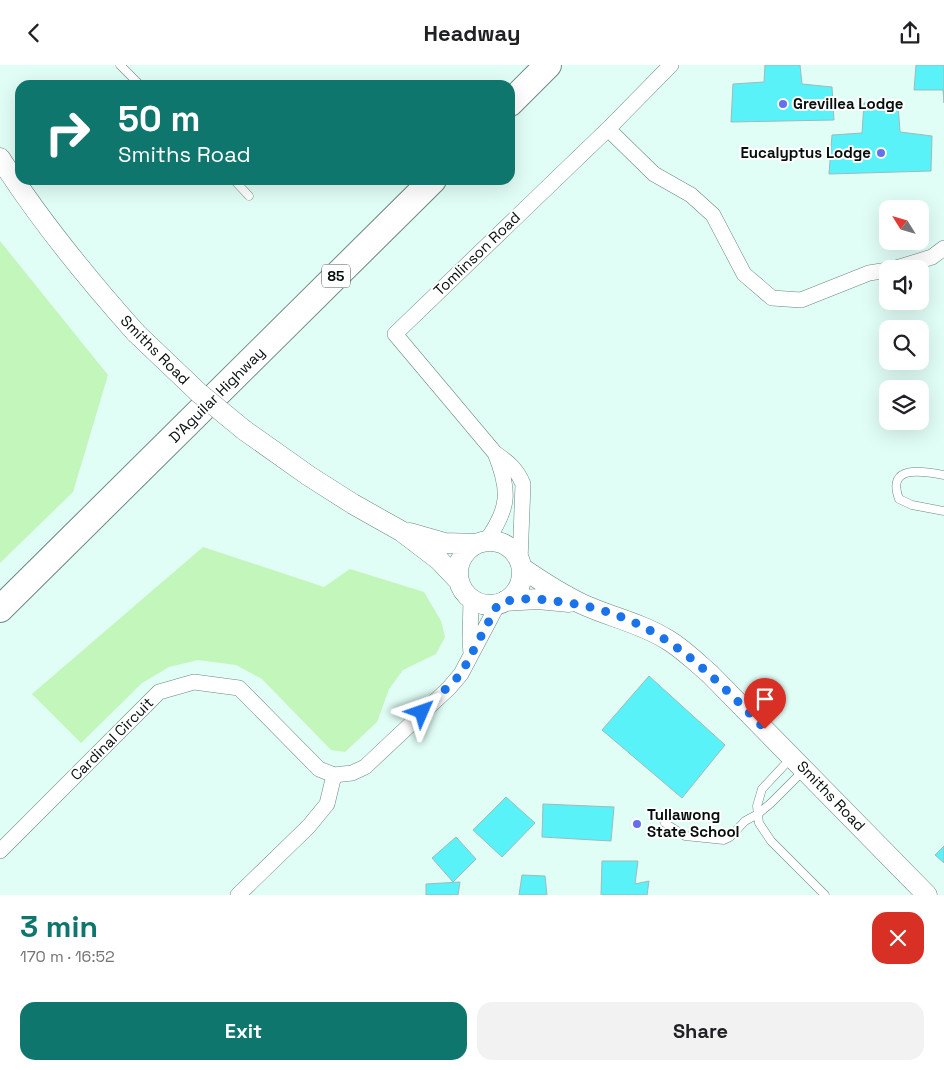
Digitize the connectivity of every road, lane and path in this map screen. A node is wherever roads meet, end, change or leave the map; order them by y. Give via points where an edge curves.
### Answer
1 (120, 65) edge
2 (548, 65) edge
3 (671, 65) edge
4 (135, 80) edge
5 (515, 98) edge
6 (608, 129) junction
7 (0, 159) edge
8 (15, 181) edge
9 (18, 185) edge
10 (239, 185) edge
11 (427, 185) edge
12 (249, 196) dead end
13 (944, 248) edge
14 (922, 260) edge
15 (879, 271) edge
16 (495, 453) junction
17 (944, 475) edge
18 (944, 511) edge
19 (401, 531) junction
20 (481, 543) junction
21 (521, 565) junction
22 (459, 581) junction
23 (471, 599) junction
24 (501, 602) junction
25 (583, 604) junction
26 (0, 609) edge
27 (471, 656) junction
28 (799, 763) junction
29 (334, 775) junction
30 (758, 814) junction
31 (665, 823) dead end
32 (0, 851) edge
33 (238, 895) edge
34 (825, 895) edge
35 (927, 895) edge

1 - 4 lane
2 - 5 highway
3 - 6 street, Tomlinson Road
6 - 15 street via 654,174 691,195 713,215 744,274 772,298 801,301
6 - 16 street, Tomlinson Road via 394,334
7 - 8 main road, Smiths Road, bridge
9 - 19 main road, Smiths Road, bridge via 87,278 136,333 199,393 309,476
10 - 12 lane
11 - 26 highway, D'Aguilar Highway / 85
13 - 14 street
16 - 20 street, Tomlinson Road via 507,489 505,506 499,522
16 - 21 street, Tomlinson Road via 510,463 523,484
17 - 18 lane via 916,470 902,475 896,483 896,491 899,499 912,505
19 - 20 main road, Smiths Road via 446,543
19 - 22 main road, Smiths Road via 439,560
20 - 21 main road via 497,541 507,545 515,552
20 - 22 main road via 467,551 461,560
21 - 24 main road via 519,587
21 - 25 main road, Smiths Road via 549,586
22 - 23 main road
23 - 24 main road via 484,604
23 - 27 street
24 - 25 main road, Smiths Road via 538,599
24 - 27 street
25 - 28 main road, Smiths Road via 628,620 681,649
27 - 29 street via 449,688 365,767 352,773
28 - 30 lane
28 - 30 lane via 762,789
28 - 35 main road, Smiths Road
29 - 32 street, Cardinal Circuit via 320,769 240,688 194,681 159,692
29 - 33 street via 327,804 309,826
30 - 31 lane via 724,840 685,836
30 - 34 lane via 771,841

